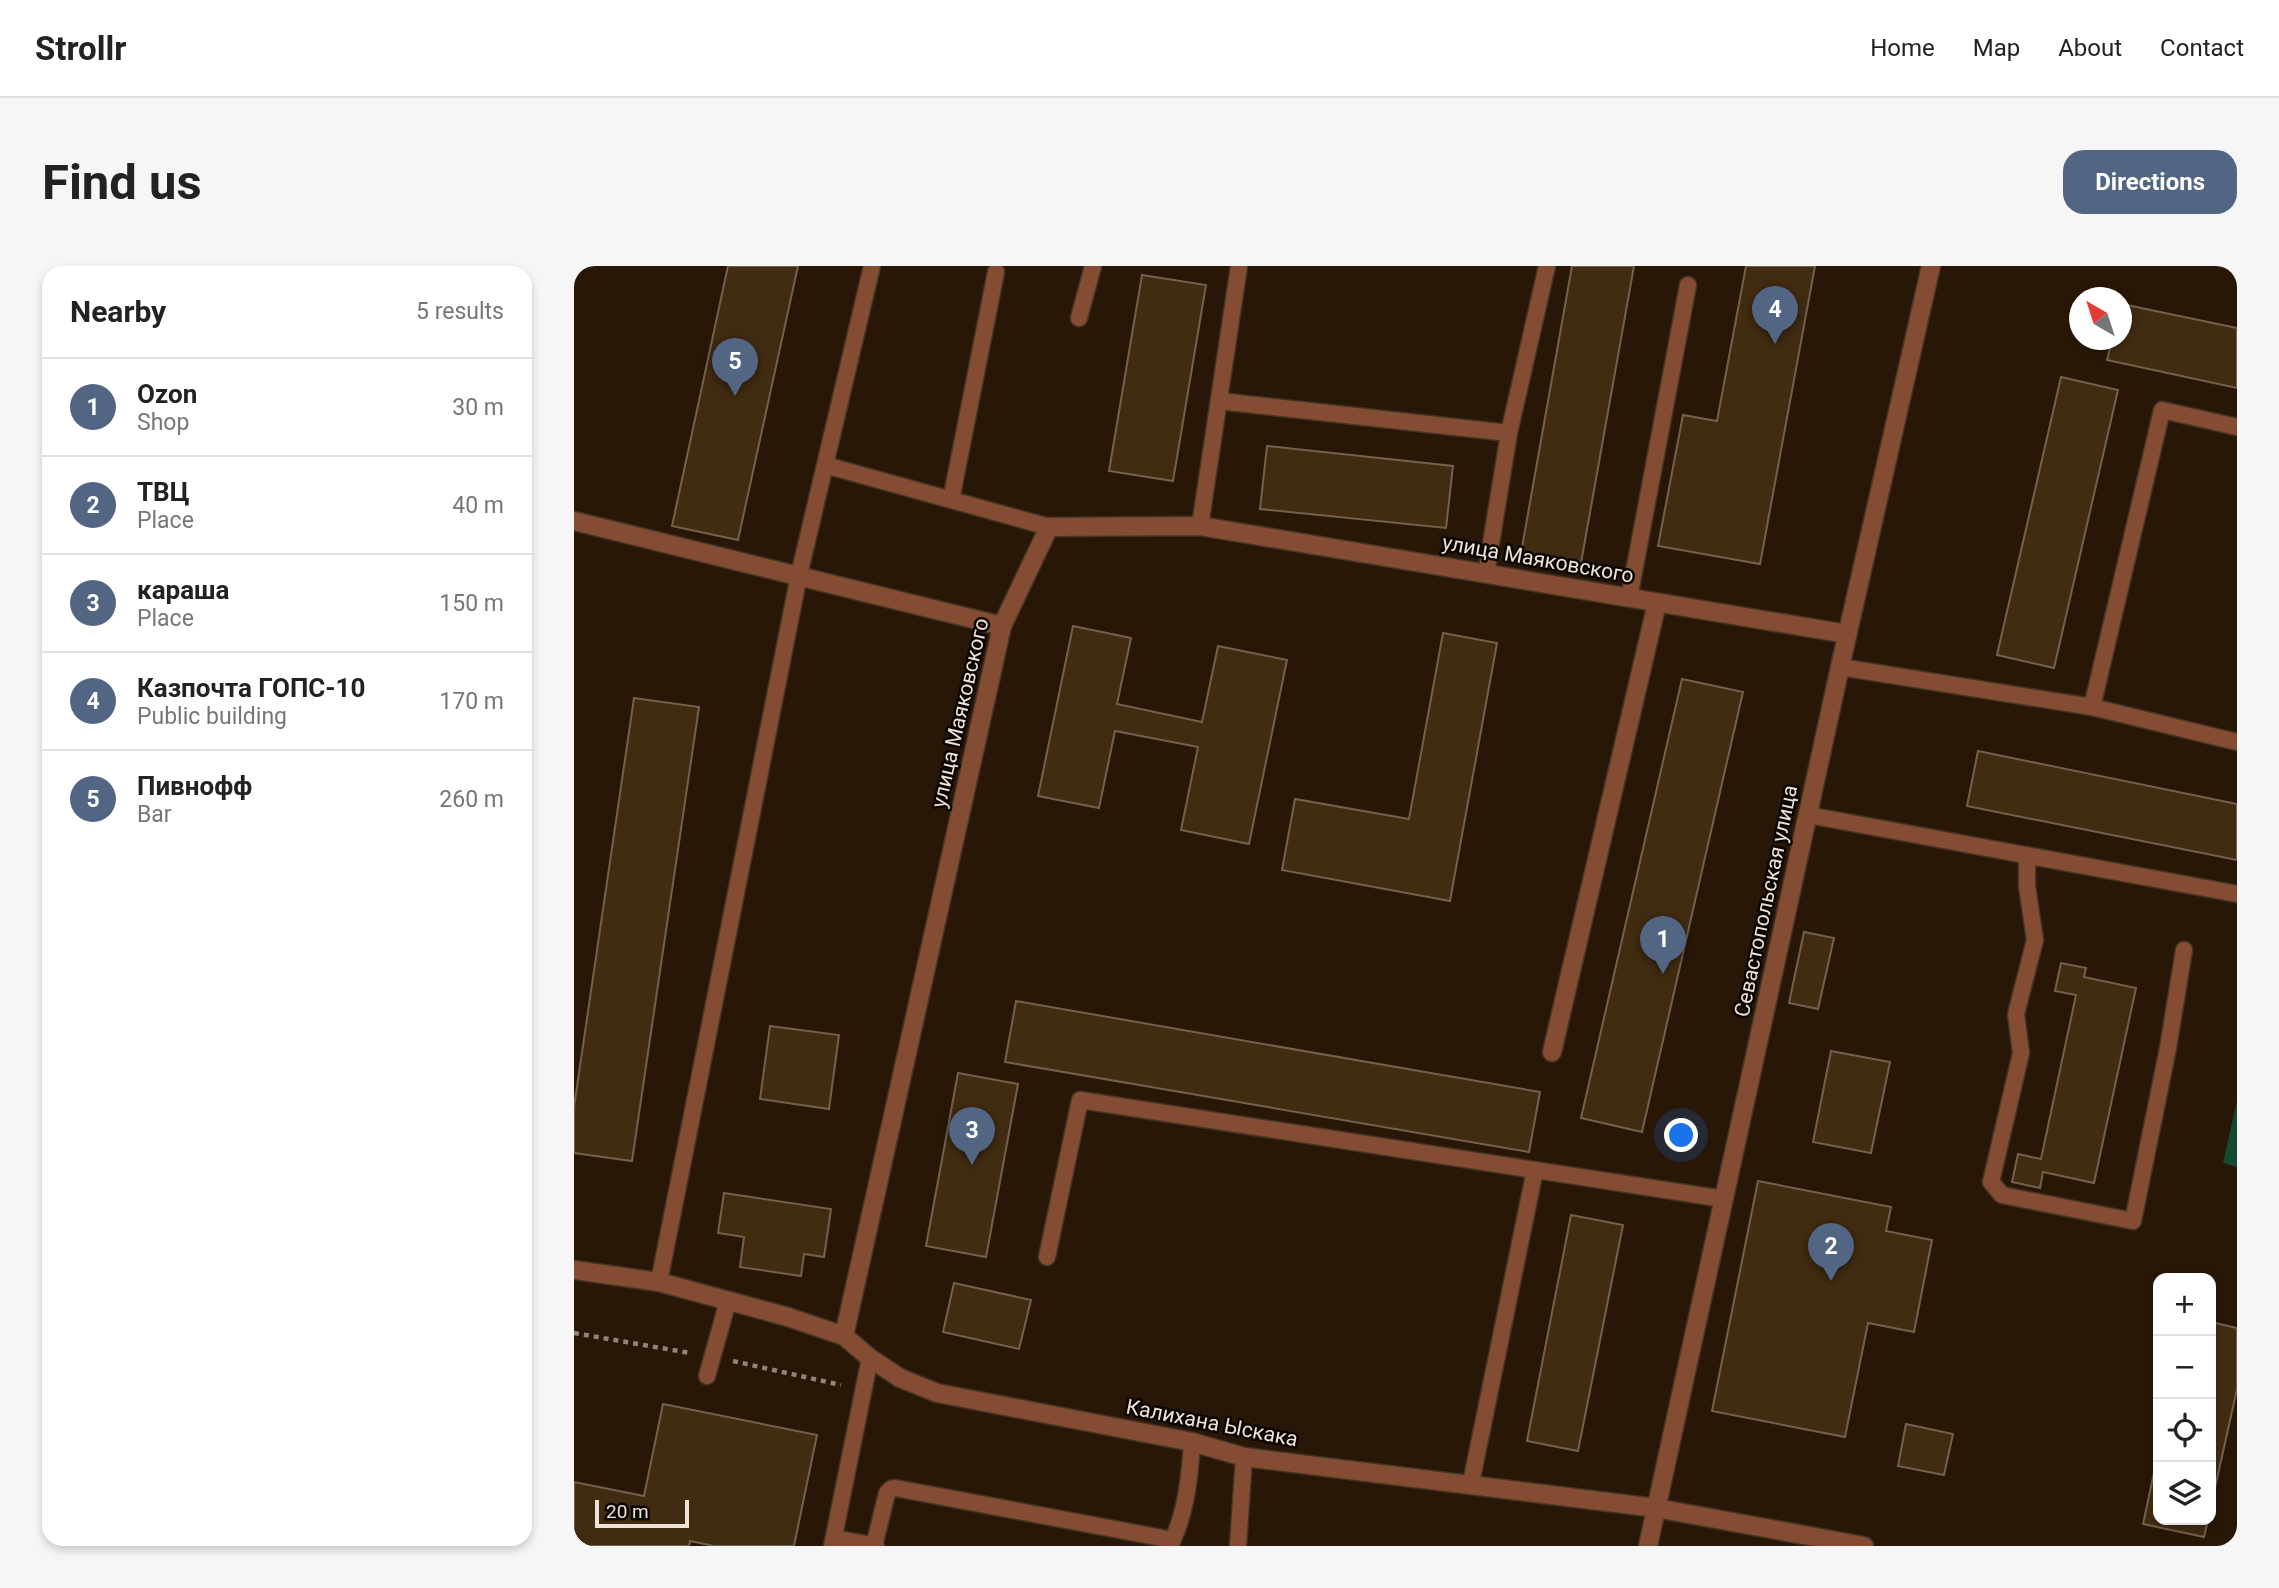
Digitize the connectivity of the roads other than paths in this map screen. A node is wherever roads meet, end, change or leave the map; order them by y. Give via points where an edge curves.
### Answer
1 (872, 266) edge
2 (1093, 266) edge
3 (1239, 266) edge
4 (1547, 266) edge
5 (1931, 266) edge
6 (996, 272) dead end
7 (1688, 285) dead end
8 (1079, 318) dead end
9 (1219, 401) junction
10 (2237, 426) edge
11 (1509, 433) junction
12 (825, 465) junction
13 (951, 500) junction
14 (574, 521) edge
15 (1200, 526) junction
16 (1049, 527) junction
17 (1486, 573) junction
18 (799, 575) junction
19 (1629, 598) junction
20 (1657, 603) junction
21 (1002, 626) junction
22 (1847, 634) junction
23 (1840, 667) junction
24 (2092, 707) junction
25 (2237, 742) edge
26 (1808, 815) junction
27 (2027, 855) junction
28 (2237, 894) edge
29 (2184, 950) dead end
30 (1552, 1052) dead end
31 (1535, 1170) junction
32 (1724, 1199) junction
33 (1046, 1257) dead end
34 (574, 1270) edge
35 (659, 1282) junction
36 (728, 1301) junction
37 (844, 1336) junction
38 (870, 1358) junction
39 (707, 1376) dead end
40 (1192, 1442) junction
41 (1244, 1457) junction
42 (1471, 1483) junction
43 (1656, 1508) junction
44 (833, 1542) edge
45 (1172, 1543) edge
46 (875, 1546) edge
47 (1238, 1546) edge
48 (1648, 1546) edge
49 (1864, 1546) edge

1 - 12 lane
2 - 8 lane
3 - 9 lane
4 - 11 lane
5 - 22 street, Севастопольская улица
6 - 13 lane
7 - 19 lane
9 - 11 lane
9 - 15 lane
10 - 24 lane via 2162,410
11 - 17 lane
12 - 13 lane
12 - 18 lane
13 - 16 lane
14 - 18 street
15 - 16 street, улица Маяковского
15 - 17 street, улица Маяковского
16 - 21 street, улица Маяковского
17 - 19 street, улица Маяковского
18 - 21 street
18 - 35 lane
19 - 20 street, улица Маяковского
20 - 22 street, улица Маяковского
20 - 30 street
21 - 37 street, улица Маяковского
22 - 23 street, Севастопольская улица
23 - 24 lane
23 - 26 street, Севастопольская улица
24 - 25 lane
26 - 27 lane
26 - 32 street, Севастопольская улица
27 - 28 lane
27 - 29 lane via 2035,940 2016,1014 2021,1053 1991,1182 2002,1195 2133,1221
31 - 32 lane
31 - 33 lane via 1080,1100
31 - 42 lane
32 - 43 street, Севастопольская улица
34 - 35 street, Калихана Ыскака
35 - 36 street, Калихана Ыскака
36 - 37 street, Калихана Ыскака
36 - 39 lane
37 - 38 street, Калихана Ыскака
38 - 40 street, Калихана Ыскака via 900,1378 937,1393
38 - 44 lane
40 - 41 street, Калихана Ыскака
40 - 45 lane via 1191,1474
41 - 42 street, Калихана Ыскака
41 - 47 lane
42 - 43 street, Калихана Ыскака
43 - 48 street, Севастопольская улица
43 - 49 street, Калихана Ыскака
44 - 46 lane
45 - 46 lane via 895,1488 887,1493

